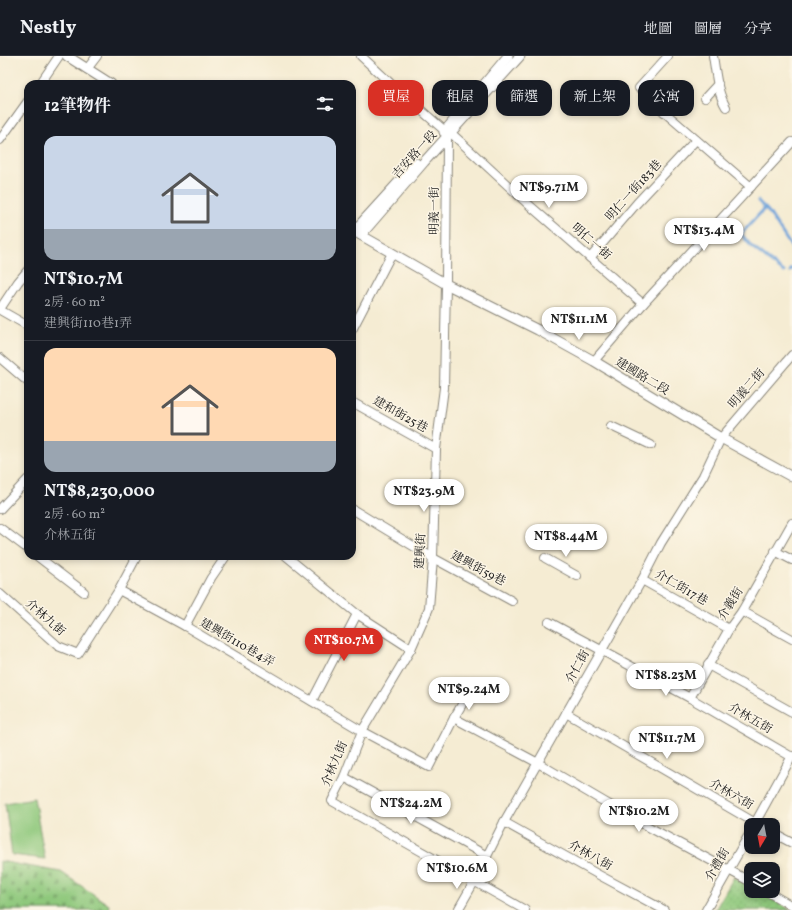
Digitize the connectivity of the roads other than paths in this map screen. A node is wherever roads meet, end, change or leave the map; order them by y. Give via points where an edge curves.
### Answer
1 (60, 56) edge
2 (67, 56) edge
3 (97, 56) edge
4 (362, 56) edge
5 (508, 56) edge
6 (520, 56) edge
7 (668, 56) edge
8 (713, 56) edge
9 (87, 69) junction
10 (43, 80) edge
11 (105, 80) edge
12 (646, 80) edge
13 (718, 84) junction
14 (705, 98) dead end
15 (24, 107) edge
16 (726, 107) dead end
17 (669, 116) edge
18 (448, 134) junction
19 (0, 140) edge
20 (696, 140) junction
21 (792, 142) edge
22 (751, 187) junction
23 (356, 232) edge
24 (392, 253) junction
25 (590, 258) junction
26 (24, 275) edge
27 (446, 284) junction
28 (643, 304) junction
29 (0, 309) edge
30 (356, 321) edge
31 (24, 324) edge
32 (792, 356) edge
33 (0, 358) edge
34 (594, 361) junction
35 (24, 379) edge
36 (356, 404) edge
37 (611, 426) dead end
38 (721, 438) junction
39 (651, 445) dead end
40 (436, 449) junction
41 (792, 477) edge
42 (24, 483) edge
43 (0, 509) edge
44 (356, 511) edge
45 (792, 523) edge
46 (0, 528) edge
47 (24, 546) edge
48 (775, 551) junction
49 (433, 558) junction
50 (546, 558) dead end
51 (42, 560) edge
52 (135, 560) edge
53 (223, 560) edge
54 (291, 560) edge
55 (792, 560) edge
56 (576, 576) dead end
57 (642, 580) junction
58 (119, 590) junction
59 (84, 592) dead end
60 (0, 594) edge
61 (512, 600) dead end
62 (742, 611) junction
63 (356, 614) junction
64 (549, 622) dead end
65 (184, 626) junction
66 (729, 629) junction
67 (792, 639) edge
68 (411, 649) junction
69 (601, 651) junction
70 (708, 665) junction
71 (468, 694) dead end
72 (690, 698) junction
73 (312, 701) junction
74 (792, 712) edge
75 (566, 713) junction
76 (454, 718) junction
77 (362, 731) junction
78 (792, 757) edge
79 (538, 763) junction
80 (344, 777) junction
81 (746, 818) edge
82 (759, 818) edge
83 (504, 822) junction
84 (780, 837) edge
85 (792, 843) edge
86 (744, 844) edge
87 (487, 856) junction
88 (730, 870) junction
89 (744, 878) edge
90 (474, 882) junction
91 (778, 898) edge
92 (792, 906) edge
93 (458, 910) edge
94 (526, 910) edge
95 (664, 910) edge
96 (706, 910) edge

1 - 10 street
2 - 9 street
3 - 9 street
4 - 18 street, 明仁一街
5 - 18 street, 吉安路一段
6 - 18 street, 吉安路一段
7 - 12 street
8 - 13 street
9 - 11 street
13 - 14 street
13 - 16 street via 722,102
15 - 19 street
17 - 20 street
18 - 23 street, 吉安路一段
18 - 25 street, 明仁一街
18 - 27 street, 明義一街
20 - 22 street
20 - 25 street, 明仁一街183巷
21 - 22 street
22 - 28 street
23 - 24 street, 建國路二段
24 - 27 street, 建國路二段
24 - 30 street
25 - 28 street, 明仁一街
26 - 29 street
27 - 34 street, 建國路二段
27 - 40 street, 建興街 via 444,388
28 - 34 street
29 - 31 street
32 - 38 street, 明義二街
33 - 35 street
34 - 38 street, 建國路二段
36 - 40 street, 建和街25巷
37 - 39 street
38 - 41 street, 建國路二段
38 - 57 street, 介仁街 via 703,476 661,543
40 - 49 street, 建興街
42 - 43 street
44 - 49 street
45 - 48 street, 介義街
46 - 47 street
48 - 55 street
48 - 62 street, 介義街
49 - 61 street, 建興街59巷
49 - 68 street, 建興街 via 429,608
50 - 56 street
51 - 59 street
52 - 58 street
53 - 65 street
54 - 63 street
57 - 66 street, 介仁街17巷
57 - 69 street, 介仁街
58 - 60 street, 介林九街 via 78,654 58,646
58 - 65 street, 建興街110巷4弄
62 - 66 street, 介義街
62 - 67 street
63 - 68 street
63 - 73 street
64 - 69 street, 介林五街
65 - 73 street, 建興街110巷4弄
66 - 70 street, 介義街
68 - 77 street, 建興街
69 - 72 street, 介林五街
69 - 75 street, 介仁街
70 - 72 street, 介義街
70 - 74 street
71 - 76 street
72 - 78 street, 介林五街
73 - 77 street, 建興街110巷4弄
75 - 79 street, 介仁街
75 - 81 street, 介林六街
76 - 77 street, 建興街110巷4弄 via 429,767
76 - 79 street
77 - 80 street, 介林九街
78 - 82 street
79 - 83 street, 介仁街
79 - 88 street via 632,818
80 - 87 street
80 - 90 street, 介林九街 via 332,801
83 - 87 street, 介仁街
83 - 95 street, 介林八街
84 - 85 street
86 - 88 street, 介禮街
87 - 90 street, 介仁街
88 - 89 street
88 - 96 street, 介禮街
90 - 93 street, 介仁街
90 - 94 street, 介林九街
91 - 92 street

